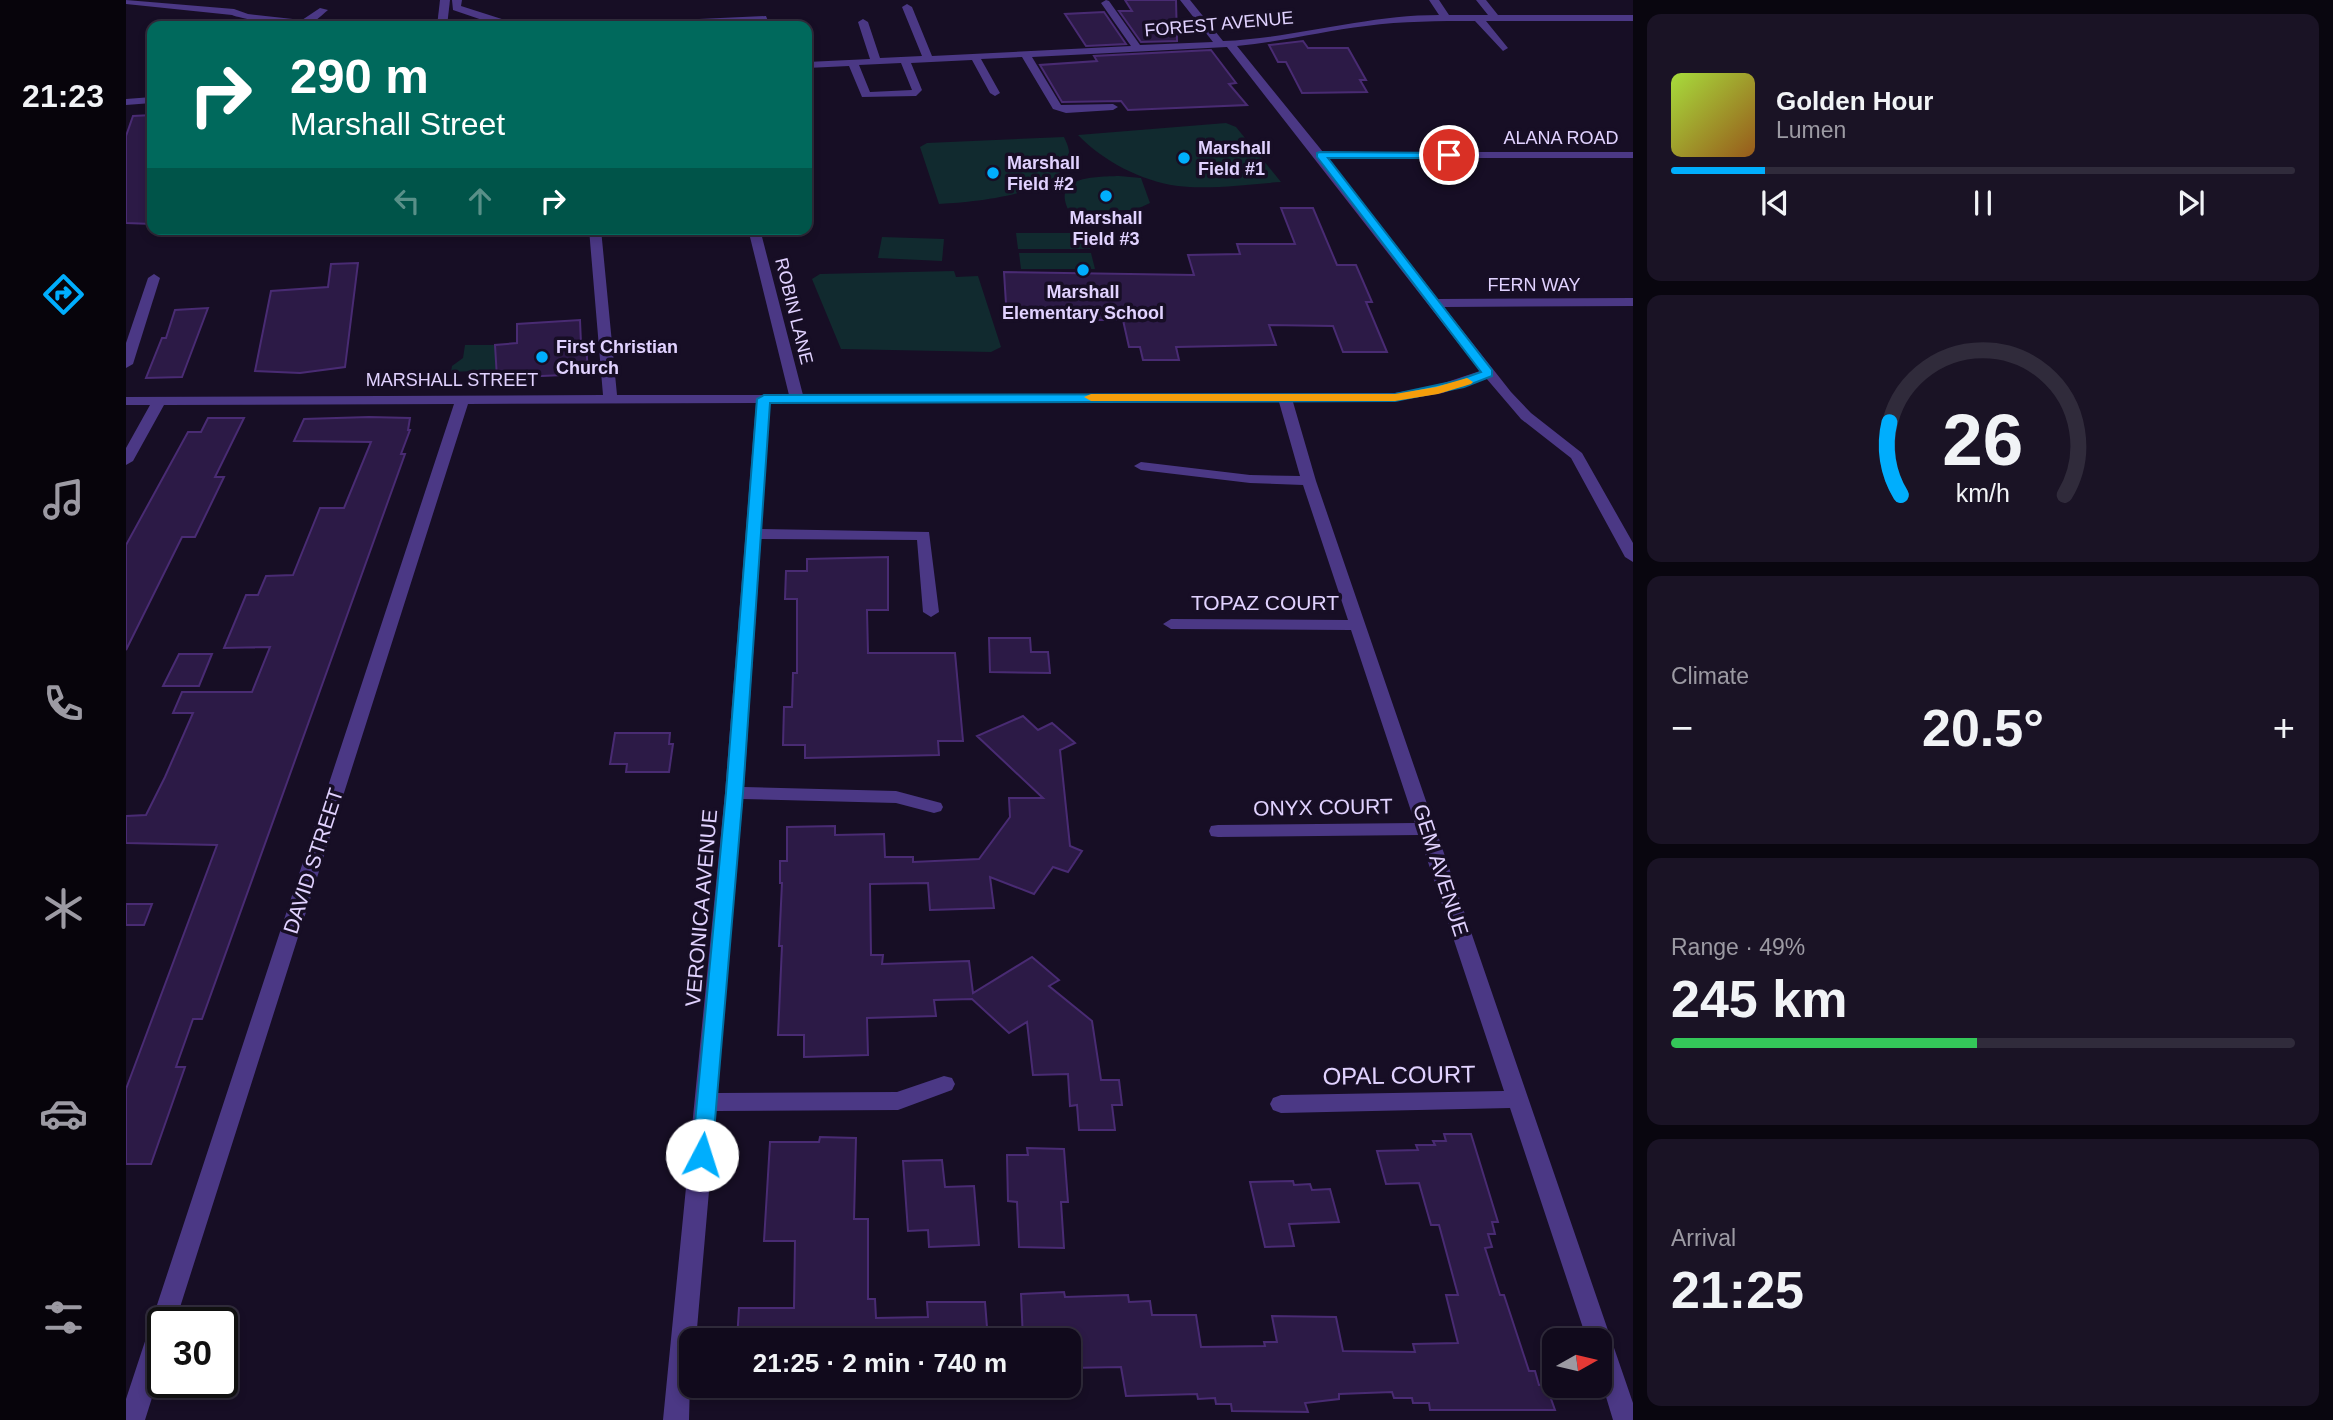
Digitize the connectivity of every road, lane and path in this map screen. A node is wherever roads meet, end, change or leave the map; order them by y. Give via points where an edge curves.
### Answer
1 (445, 0) edge
2 (457, 0) edge
3 (1185, 0) edge
4 (1434, 0) edge
5 (1481, 0) edge
6 (126, 1) edge
7 (1106, 3) dead end
8 (1588, 6) dead end
9 (907, 8) dead end
10 (323, 10) dead end
11 (1446, 18) junction
12 (1478, 18) junction
13 (1495, 18) junction
14 (1597, 18) junction
15 (1633, 18) edge
16 (274, 21) edge
17 (308, 21) edge
18 (443, 21) edge
19 (498, 21) edge
20 (720, 21) edge
21 (764, 21) edge
22 (863, 22) dead end
23 (1225, 44) junction
24 (1137, 48) junction
25 (1503, 48) dead end
26 (1025, 54) junction
27 (975, 57) junction
28 (928, 59) junction
29 (905, 60) junction
30 (876, 62) junction
31 (853, 63) junction
32 (812, 65) edge
33 (995, 93) dead end
34 (147, 100) edge
35 (126, 102) edge
36 (1113, 107) dead end
37 (1320, 155) junction
38 (1633, 155) edge
39 (596, 235) edge
40 (756, 235) edge
41 (154, 278) dead end
42 (1633, 302) edge
43 (1434, 303) junction
44 (126, 364) edge
45 (1488, 373) junction
46 (353, 384) dead end
47 (398, 385) dead end
48 (797, 398) junction
49 (1285, 398) junction
50 (610, 399) junction
51 (764, 399) junction
52 (347, 400) junction
53 (393, 400) junction
54 (462, 400) junction
55 (126, 401) edge
56 (159, 401) junction
57 (126, 461) edge
58 (1141, 466) dead end
59 (1309, 481) junction
60 (755, 534) junction
61 (1633, 557) edge
62 (931, 612) dead end
63 (1171, 624) dead end
64 (1358, 625) junction
65 (734, 793) junction
66 (934, 807) dead end
67 (1427, 829) junction
68 (1218, 831) dead end
69 (944, 1084) dead end
70 (1518, 1099) junction
71 (707, 1102) junction
72 (1281, 1104) dead end
73 (168, 1307) edge
74 (1596, 1328) edge
75 (147, 1372) edge
76 (1612, 1377) edge
77 (131, 1420) edge
78 (676, 1420) edge
79 (1626, 1420) edge

1 - 18 street
2 - 19 street via 456,8
3 - 23 street
4 - 11 street
5 - 13 street
6 - 16 street via 234,12
7 - 24 street
8 - 14 street
9 - 28 street
10 - 17 street
11 - 12 street, FOREST AVENUE
11 - 23 street, FOREST AVENUE via 1365,23
12 - 13 street, FOREST AVENUE
12 - 25 street
13 - 14 street, FOREST AVENUE
14 - 15 street, FOREST AVENUE
20 - 21 street
22 - 30 street
23 - 24 street, FOREST AVENUE
23 - 37 street
24 - 26 street, FOREST AVENUE
26 - 27 street, FOREST AVENUE
26 - 36 street via 1057,107
27 - 28 street, FOREST AVENUE
27 - 33 street
28 - 29 street, FOREST AVENUE
29 - 30 street, FOREST AVENUE
29 - 31 street via 916,93 870,97 863,92
30 - 31 street, FOREST AVENUE
31 - 32 street, FOREST AVENUE
34 - 35 street
37 - 38 street, ALANA ROAD
37 - 43 street
39 - 50 street
40 - 48 street, ROBIN LANE
41 - 44 street
42 - 43 street, FERN WAY
43 - 45 street
45 - 49 street, MARSHALL STREET via 1406,397
45 - 61 street via 1526,416 1577,456
46 - 52 street
47 - 53 street
48 - 49 street, MARSHALL STREET via 1065,390
48 - 51 street, MARSHALL STREET
49 - 59 street, GEM AVENUE
50 - 51 street, MARSHALL STREET
50 - 54 street, MARSHALL STREET
51 - 60 street, VERONICA AVENUE
52 - 53 street, MARSHALL STREET
52 - 56 street, MARSHALL STREET
53 - 54 street, MARSHALL STREET
54 - 73 street, DAVID STREET
55 - 56 street, MARSHALL STREET
56 - 57 street
58 - 59 street
59 - 64 street, GEM AVENUE
60 - 62 street via 924,535
60 - 65 street, VERONICA AVENUE
63 - 64 street, TOPAZ COURT
64 - 67 street, GEM AVENUE
65 - 66 street via 896,797
65 - 71 street, VERONICA AVENUE
67 - 68 street, ONYX COURT
67 - 70 street, GEM AVENUE
69 - 71 street via 898,1101
70 - 72 street, OPAL COURT
70 - 74 street, GEM AVENUE
71 - 78 street, VERONICA AVENUE
75 - 77 street, DAVID STREET
76 - 79 street, GEM AVENUE

